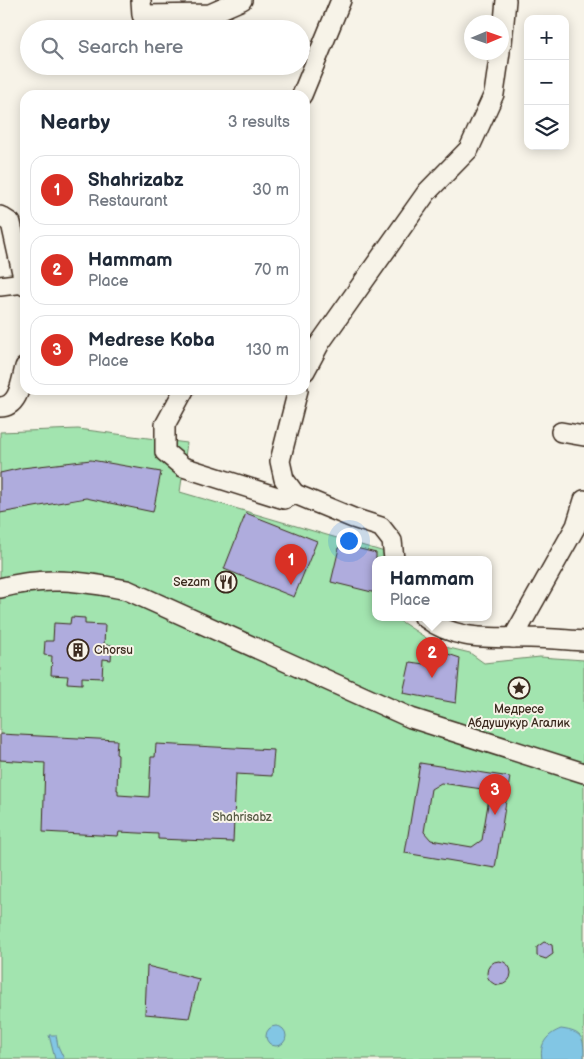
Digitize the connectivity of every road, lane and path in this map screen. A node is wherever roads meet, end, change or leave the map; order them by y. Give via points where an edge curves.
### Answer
1 (140, 0) edge
2 (242, 0) edge
3 (506, 0) edge
4 (336, 1) edge
5 (505, 15) edge
6 (499, 60) edge
7 (310, 73) edge
8 (309, 75) edge
9 (304, 90) edge
10 (12, 220) edge
11 (20, 259) edge
12 (20, 284) edge
13 (0, 286) edge
14 (310, 362) edge
15 (20, 385) edge
16 (181, 395) edge
17 (297, 395) edge
18 (0, 406) edge
19 (561, 432) dead end
20 (584, 436) edge
21 (295, 494) junction
22 (584, 500) edge
23 (394, 556) edge
24 (0, 588) edge
25 (429, 621) edge
26 (513, 638) junction
27 (584, 640) edge
28 (584, 773) edge

1 - 2 street via 142,15 210,14
3 - 5 street
4 - 7 street
6 - 14 street via 494,94 469,149 427,192
8 - 9 street
10 - 11 street
12 - 13 street
15 - 18 street via 16,399
16 - 21 street via 165,425 165,452 191,470 284,499
17 - 21 street via 280,461 284,479
19 - 20 street
21 - 23 street via 381,527 392,541
22 - 26 street via 576,526
24 - 28 street via 22,582 55,580 88,582 127,590 411,718
25 - 26 street via 463,636
26 - 27 street

